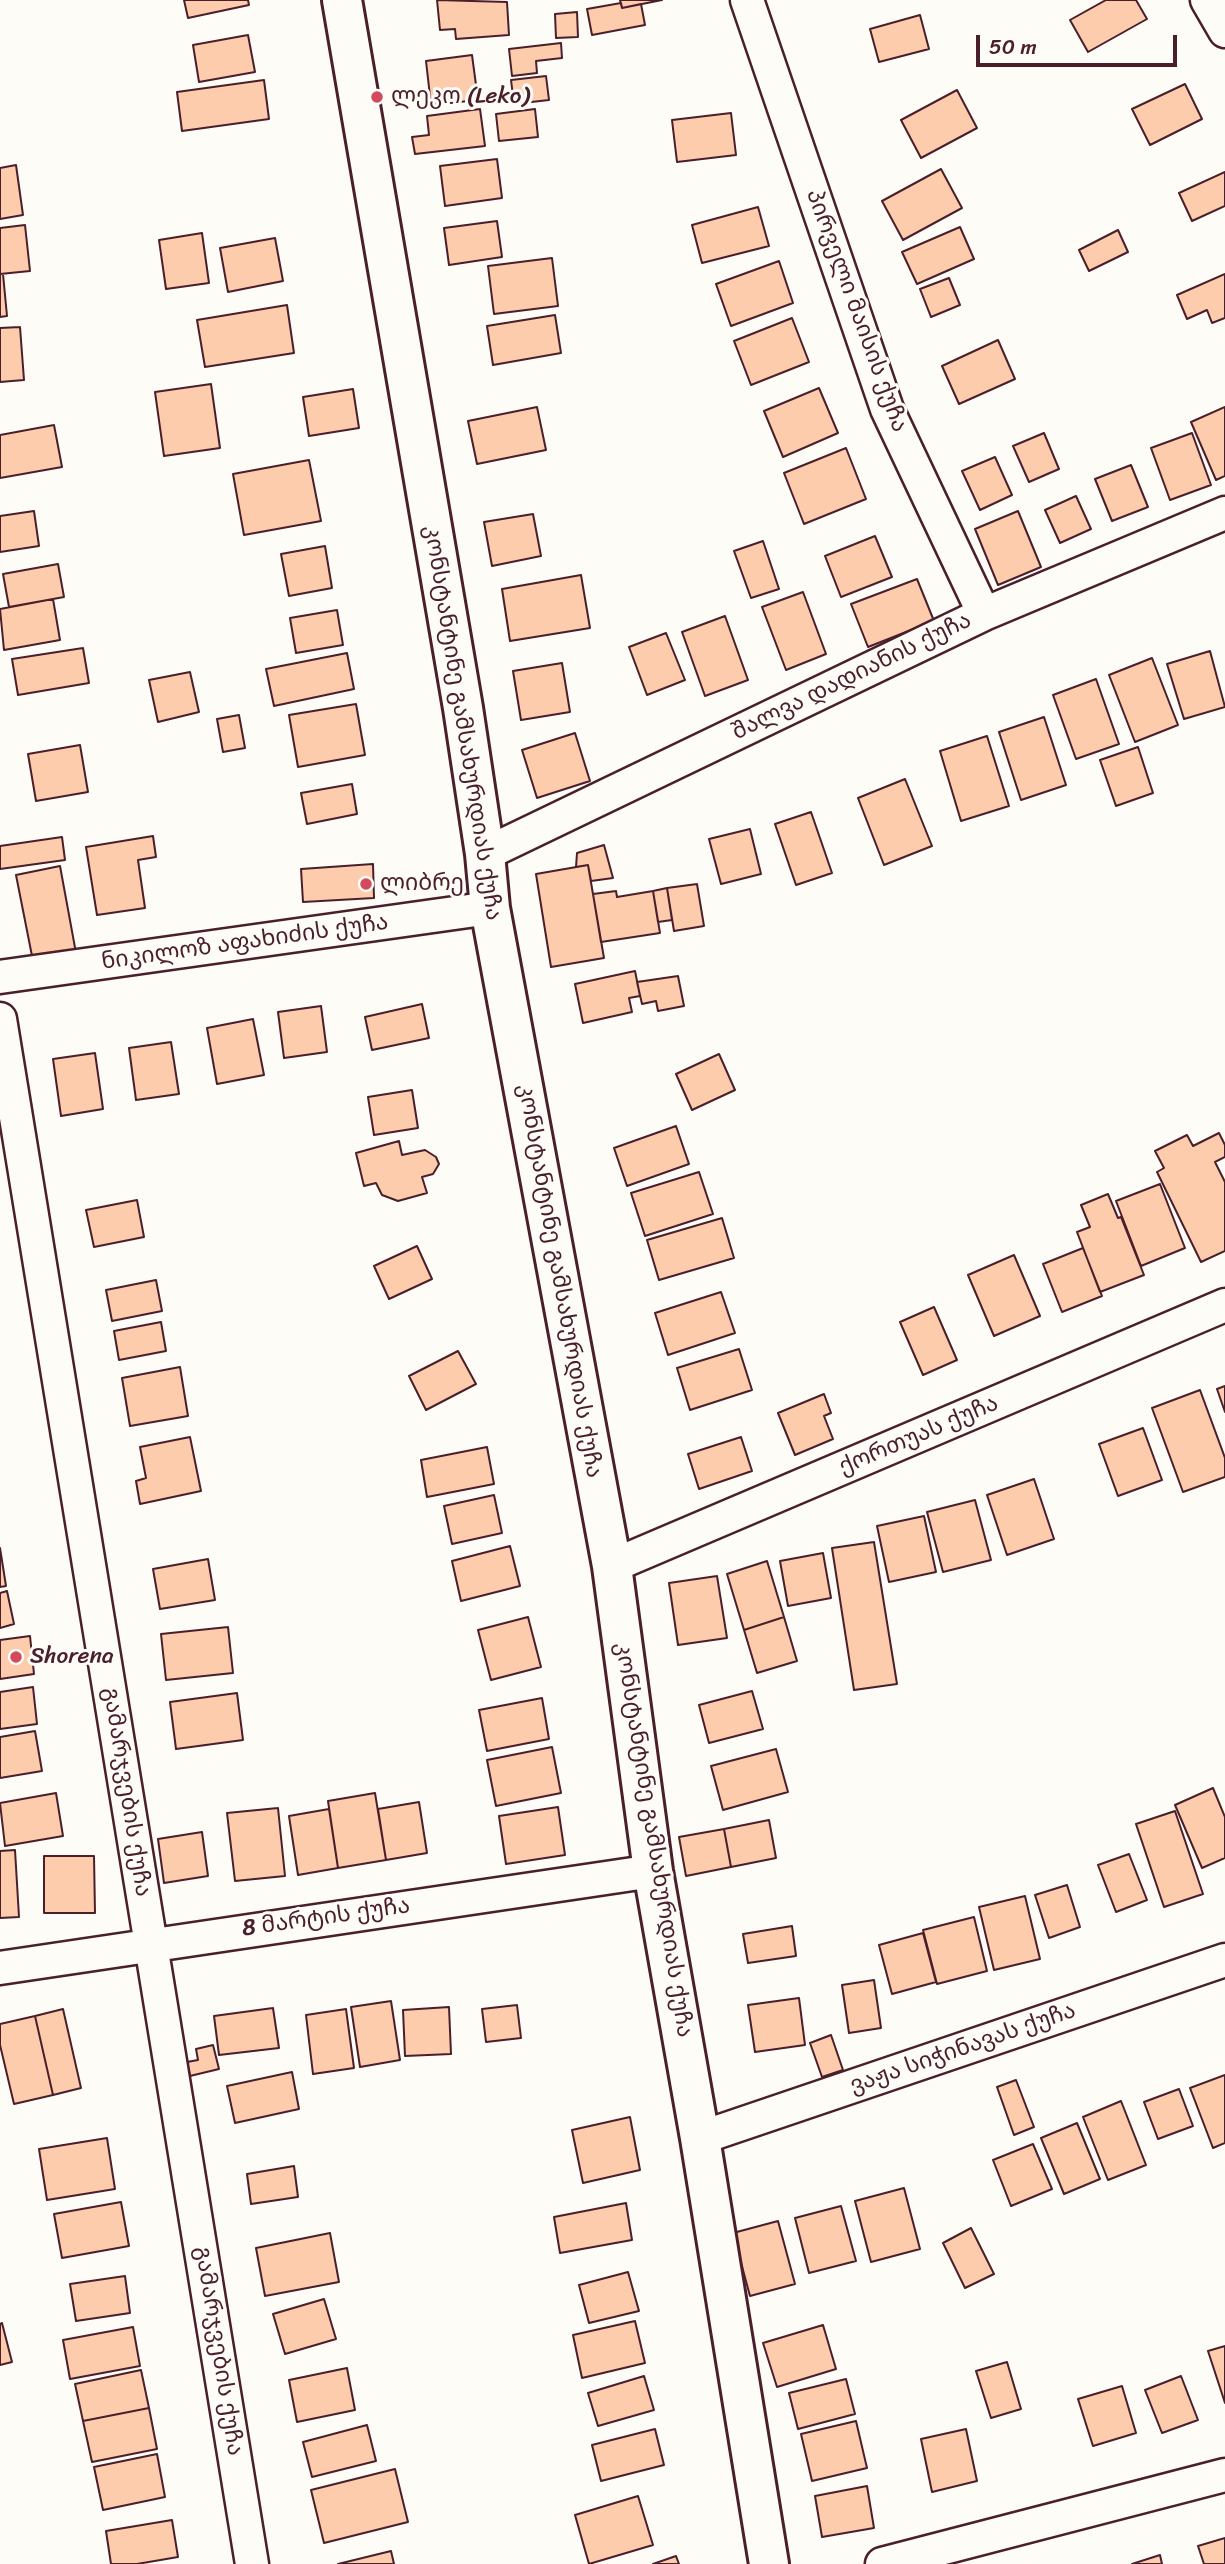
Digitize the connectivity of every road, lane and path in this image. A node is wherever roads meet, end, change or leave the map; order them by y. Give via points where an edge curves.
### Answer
1 (342, 0) edge
2 (747, 0) edge
3 (1207, 0) edge
4 (1225, 31) edge
5 (1225, 513) edge
6 (984, 614) junction
7 (485, 854) junction
8 (490, 908) junction
9 (0, 977) edge
10 (0, 1019) edge
11 (1225, 1306) edge
12 (612, 1566) junction
13 (653, 1871) junction
14 (151, 1944) junction
15 (1225, 1960) edge
16 (0, 1968) edge
17 (700, 2138) junction
18 (1225, 2475) edge
19 (252, 2564) edge
20 (769, 2564) edge
21 (882, 2564) edge

1 - 7 main road, კონსტანტინე გამსახურდიას ქუჩა
2 - 6 street, პირველი მაისის ქუჩა via 887,409
3 - 4 street
5 - 6 street, შალვა დადიანის ქუჩა
6 - 7 street, შალვა დადიანის ქუჩა
7 - 8 main road, კონსტანტინე გამსახურდიას ქუჩა
8 - 9 street, ნიკილოზ აფახიძის ქუჩა
8 - 12 main road, კონსტანტინე გამსახურდიას ქუჩა
10 - 14 street, გამარჯვების ქუჩა
11 - 12 street, ქორთუას ქუჩა
12 - 13 main road, კონსტანტინე გამსახურდიას ქუჩა
13 - 14 street, 8 მარტის ქუჩა
13 - 17 main road, კონსტანტინე გამსახურდიას ქუჩა
14 - 16 street, 8 მარტის ქუჩა
14 - 19 street, გამარჯვების ქუჩა
15 - 17 street, ვაჟა სიჭინავას ქუჩა
17 - 20 main road, კონსტანტინე გამსახურდიას ქუჩა
18 - 21 street

